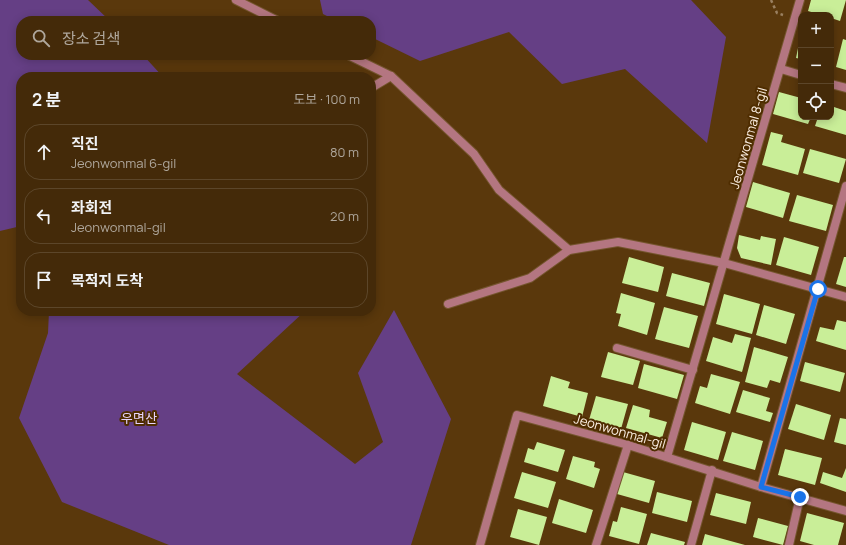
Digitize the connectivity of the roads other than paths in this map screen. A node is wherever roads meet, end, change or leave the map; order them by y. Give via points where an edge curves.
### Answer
1 (236, 0) edge
2 (800, 0) edge
3 (268, 16) edge
4 (358, 60) edge
5 (781, 69) junction
6 (798, 74) edge
7 (391, 76) junction
8 (376, 85) edge
9 (834, 85) edge
10 (846, 88) edge
11 (846, 186) edge
12 (569, 250) junction
13 (724, 263) junction
14 (818, 289) junction
15 (846, 297) edge
16 (448, 304) dead end
17 (617, 348) dead end
18 (693, 370) junction
19 (628, 445) junction
20 (667, 457) junction
21 (712, 470) junction
22 (761, 487) junction
23 (800, 497) junction
24 (846, 511) edge
25 (480, 545) edge
26 (596, 545) edge
27 (692, 545) edge
28 (789, 545) edge

1 - 3 street
2 - 5 street, Jeonwonmal 8-gil
4 - 7 street
5 - 6 street
5 - 13 street, Jeonwonmal 8-gil
7 - 8 street
7 - 12 street via 474,154 499,190
9 - 10 street
11 - 14 street
12 - 13 street via 618,242
12 - 16 street via 530,278
13 - 14 street
13 - 18 street, Jeonwonmal 8-gil
14 - 15 street
14 - 22 street
17 - 18 street
18 - 20 street, Jeonwonmal 8-gil
19 - 20 street, Jeonwonmal-gil
19 - 25 street, Jeonwonmal-gil via 517,415
19 - 26 street
20 - 21 street, Jeonwonmal-gil
21 - 22 street, Jeonwonmal-gil
21 - 27 street
22 - 23 street, Jeonwonmal-gil
23 - 24 street, Jeonwonmal-gil
23 - 28 street

